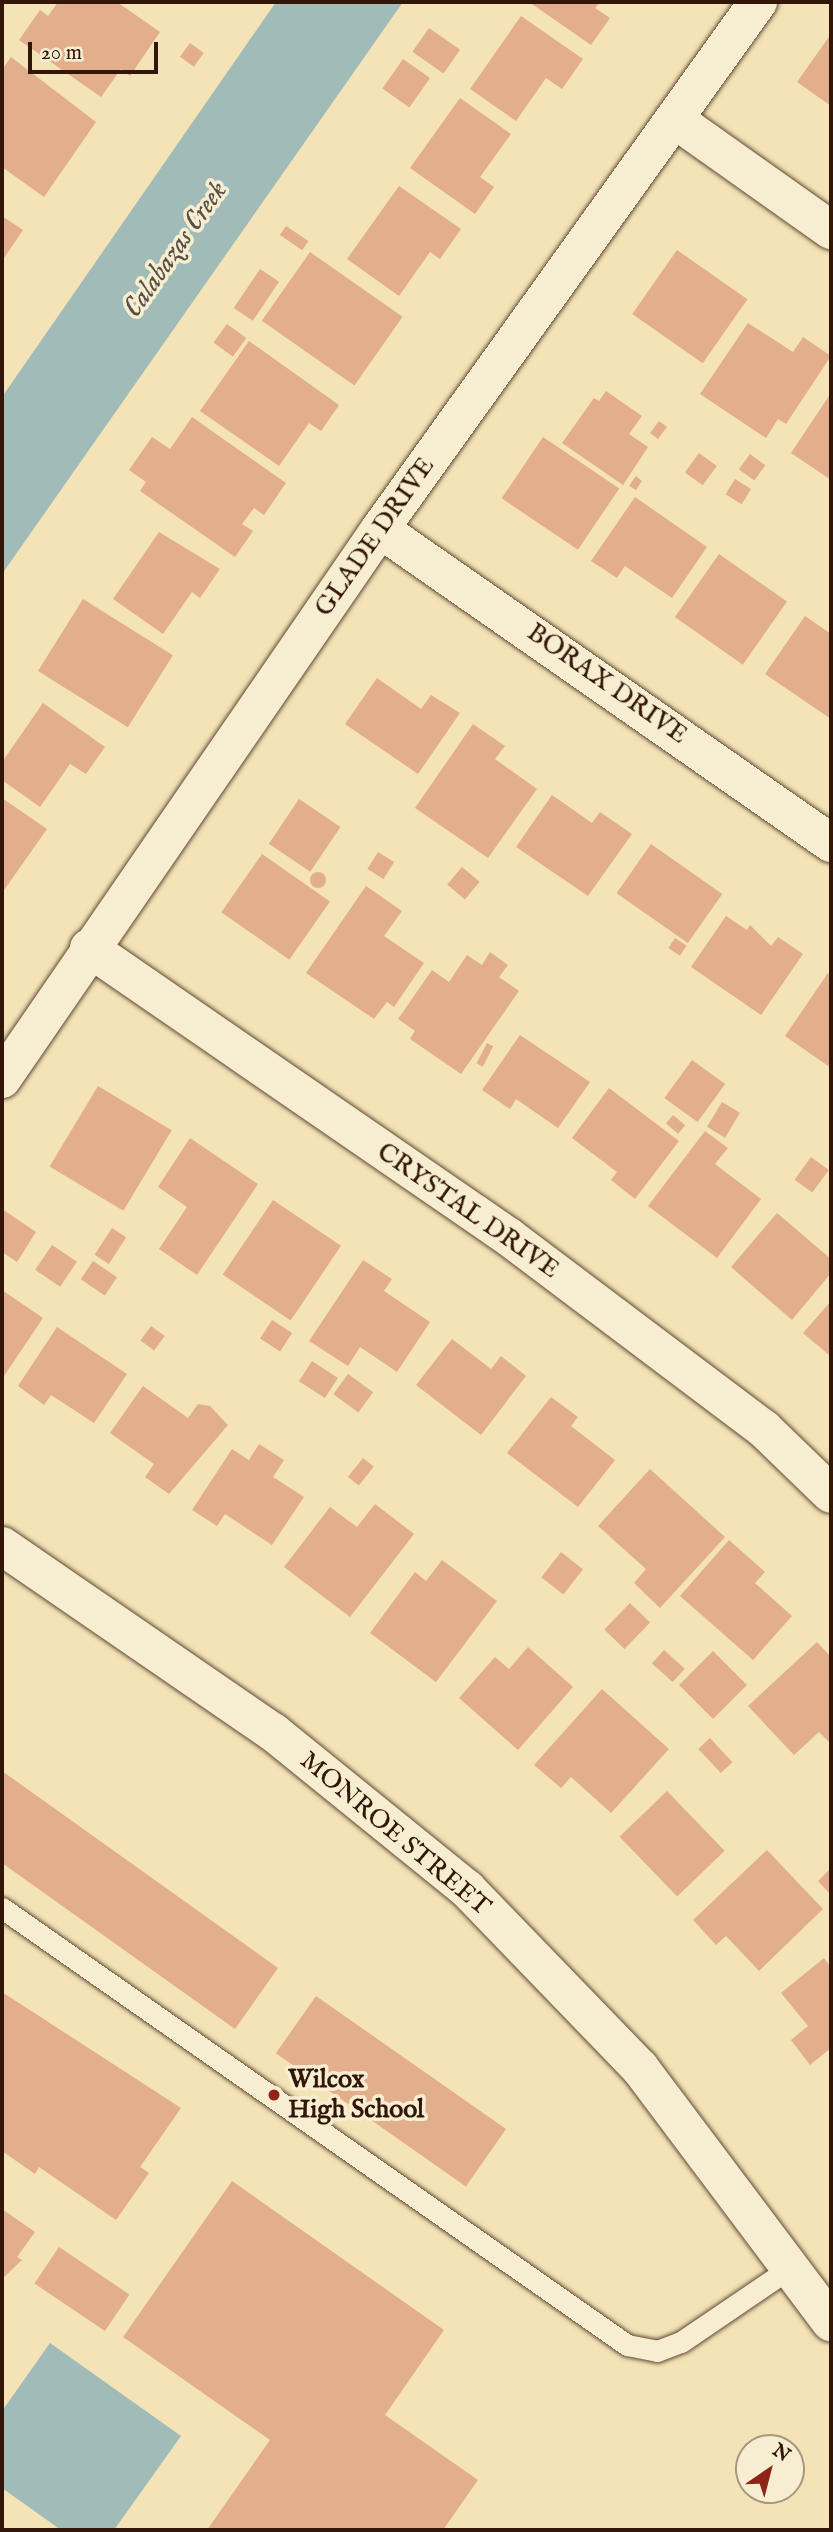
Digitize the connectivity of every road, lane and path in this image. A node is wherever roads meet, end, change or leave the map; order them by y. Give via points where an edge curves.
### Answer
1 (758, 2) edge
2 (677, 121) junction
3 (831, 230) edge
4 (380, 530) junction
5 (831, 843) edge
6 (89, 948) junction
7 (2, 1079) edge
8 (831, 1494) edge
9 (2, 1546) edge
10 (2, 1908) edge
11 (793, 2266) junction
12 (831, 2322) edge

1 - 2 street, GLADE DRIVE
2 - 3 street
2 - 4 street, GLADE DRIVE
4 - 5 street, BORAX DRIVE
4 - 6 street, GLADE DRIVE
6 - 7 street, GLADE DRIVE
6 - 8 street, CRYSTAL DRIVE via 509,1237 764,1429
9 - 11 street, MONROE STREET via 273,1732 467,1889 640,2068
10 - 11 lane via 627,2345 657,2351 681,2342
11 - 12 street, MONROE STREET

